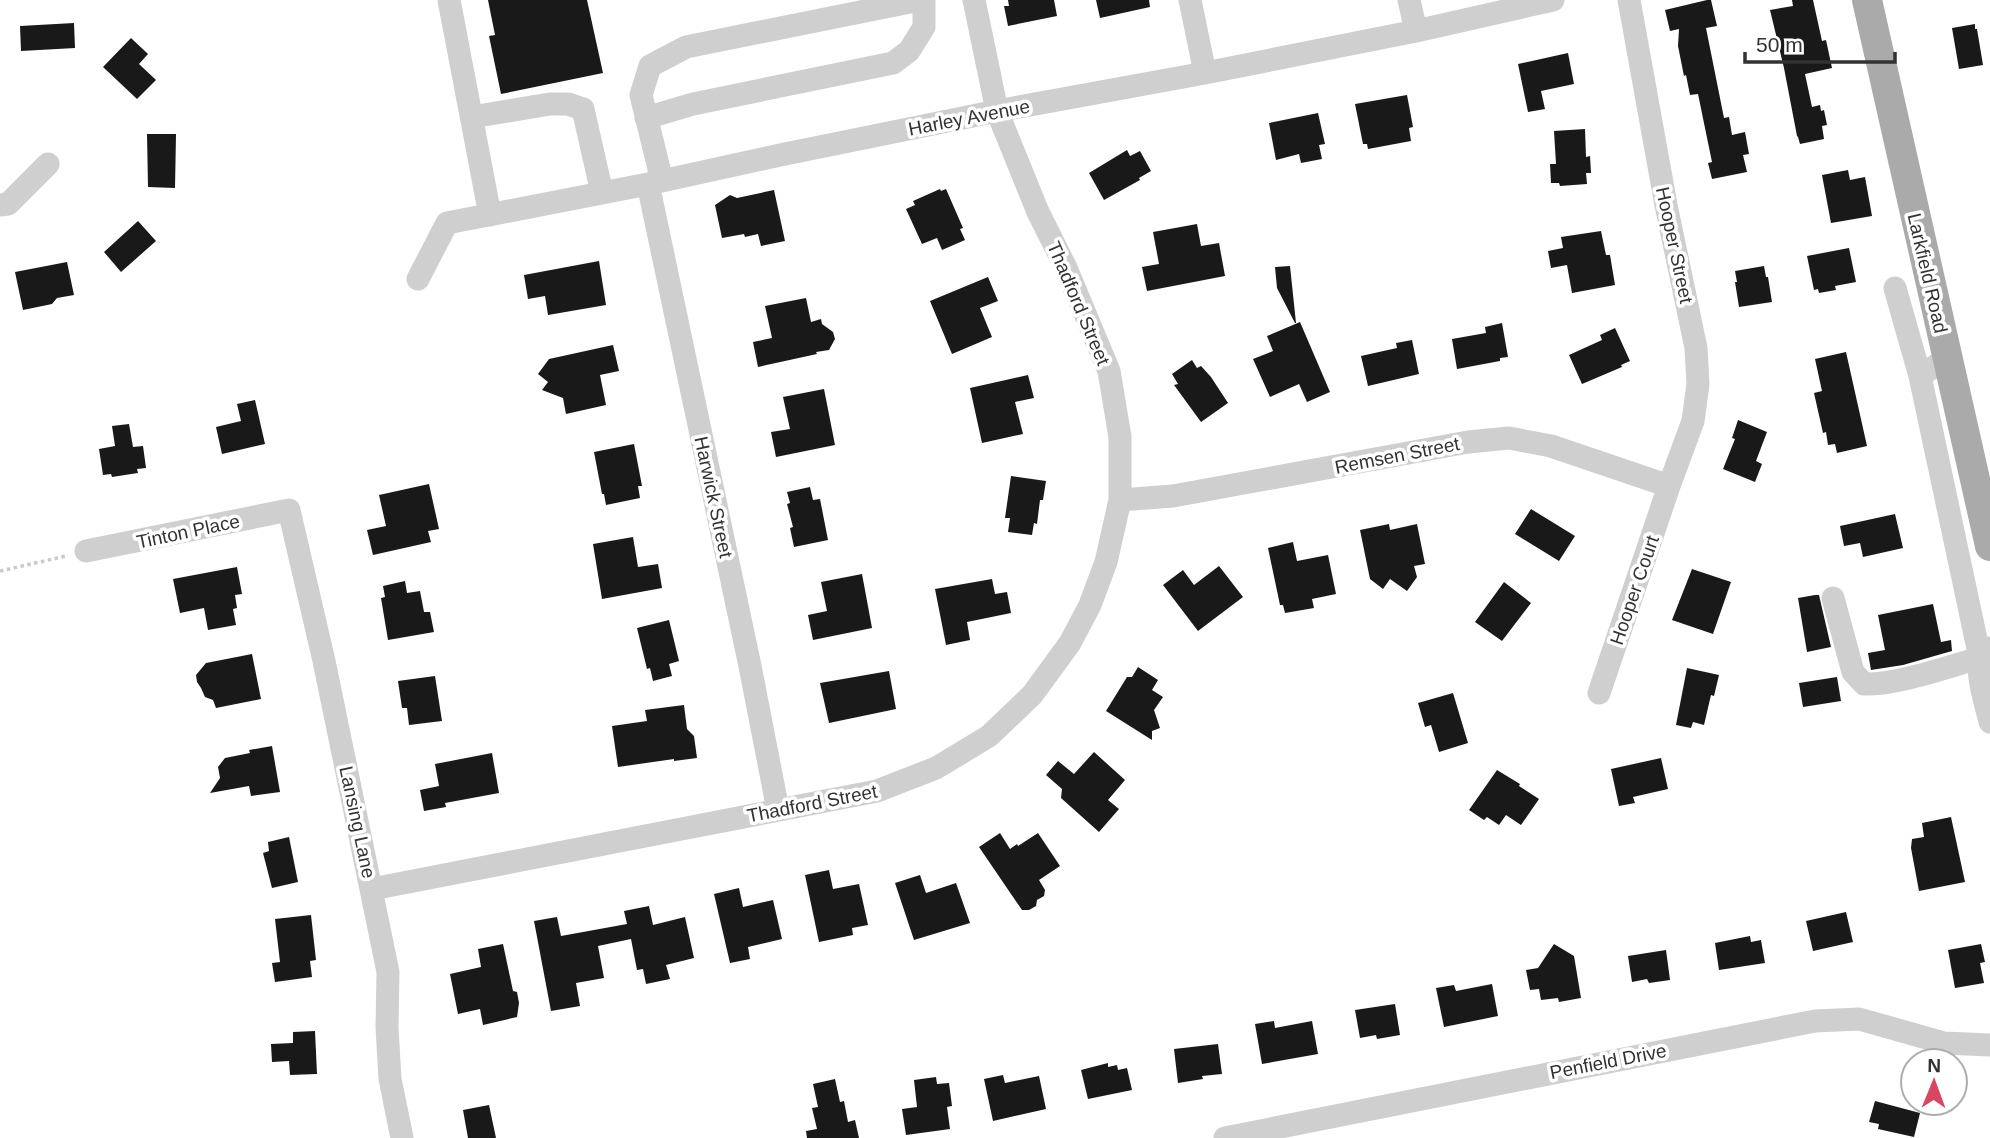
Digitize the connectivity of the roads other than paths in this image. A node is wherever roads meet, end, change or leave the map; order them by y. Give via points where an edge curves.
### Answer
1 (449, 0) edge
2 (922, 0) edge
3 (974, 0) edge
4 (1190, 0) edge
5 (1409, 0) edge
6 (1553, 0) edge
7 (1629, 0) edge
8 (1867, 0) edge
9 (1416, 31) junction
10 (1205, 73) junction
11 (997, 111) junction
12 (472, 117) junction
13 (646, 118) junction
14 (48, 164) dead end
15 (655, 183) junction
16 (602, 193) junction
17 (0, 205) edge
18 (490, 215) junction
19 (418, 279) dead end
20 (1895, 288) dead end
21 (1947, 358) junction
22 (1920, 376) junction
23 (1668, 486) junction
24 (1120, 500) junction
25 (289, 510) joint
26 (1990, 546) edge
27 (86, 551) road end
28 (1833, 598) dead end
29 (1985, 653) edge
30 (1599, 693) dead end
31 (1990, 722) edge
32 (778, 810) junction
33 (372, 889) junction
34 (1990, 1045) edge
35 (402, 1138) edge
36 (1225, 1138) edge

1 - 12 street
2 - 13 street via 924,27 909,51 893,63
2 - 13 street, Harwick Street via 686,47 650,66 641,95
3 - 11 street, Thadford Street
4 - 10 street
5 - 9 street
6 - 9 street, Harley Avenue
7 - 23 street, Hooper Street via 1696,348 1693,421
8 - 21 main road, Larkfield Road
9 - 10 street, Harley Avenue
10 - 11 street, Harley Avenue
11 - 15 street, Harley Avenue
11 - 24 street, Thadford Street via 1109,371 1120,437
12 - 16 street via 550,104 568,103 583,109
12 - 18 street
13 - 15 street, Harwick Street
14 - 17 street via 8,204
15 - 16 street, Harley Avenue
15 - 32 street, Harwick Street
16 - 18 street, Harley Avenue
18 - 19 street, Harley Avenue via 447,223
20 - 22 street
21 - 22 street
21 - 26 main road, Larkfield Road
22 - 29 street
23 - 24 street, Remsen Street via 1551,446 1509,438 1173,496
23 - 30 street, Hooper Court
24 - 32 street, Thadford Street via 1106,562 1070,643 1032,695 989,736 936,768 877,792
25 - 27 street, Tinton Place
25 - 33 street, Lansing Lane
28 - 29 street via 1853,672 1864,684 1900,679
29 - 31 street via 1978,670
32 - 33 street, Thadford Street
33 - 35 street, Lansing Lane via 388,972 390,1079
34 - 36 street, Penfield Drive via 1944,1043 1859,1019 1815,1021

